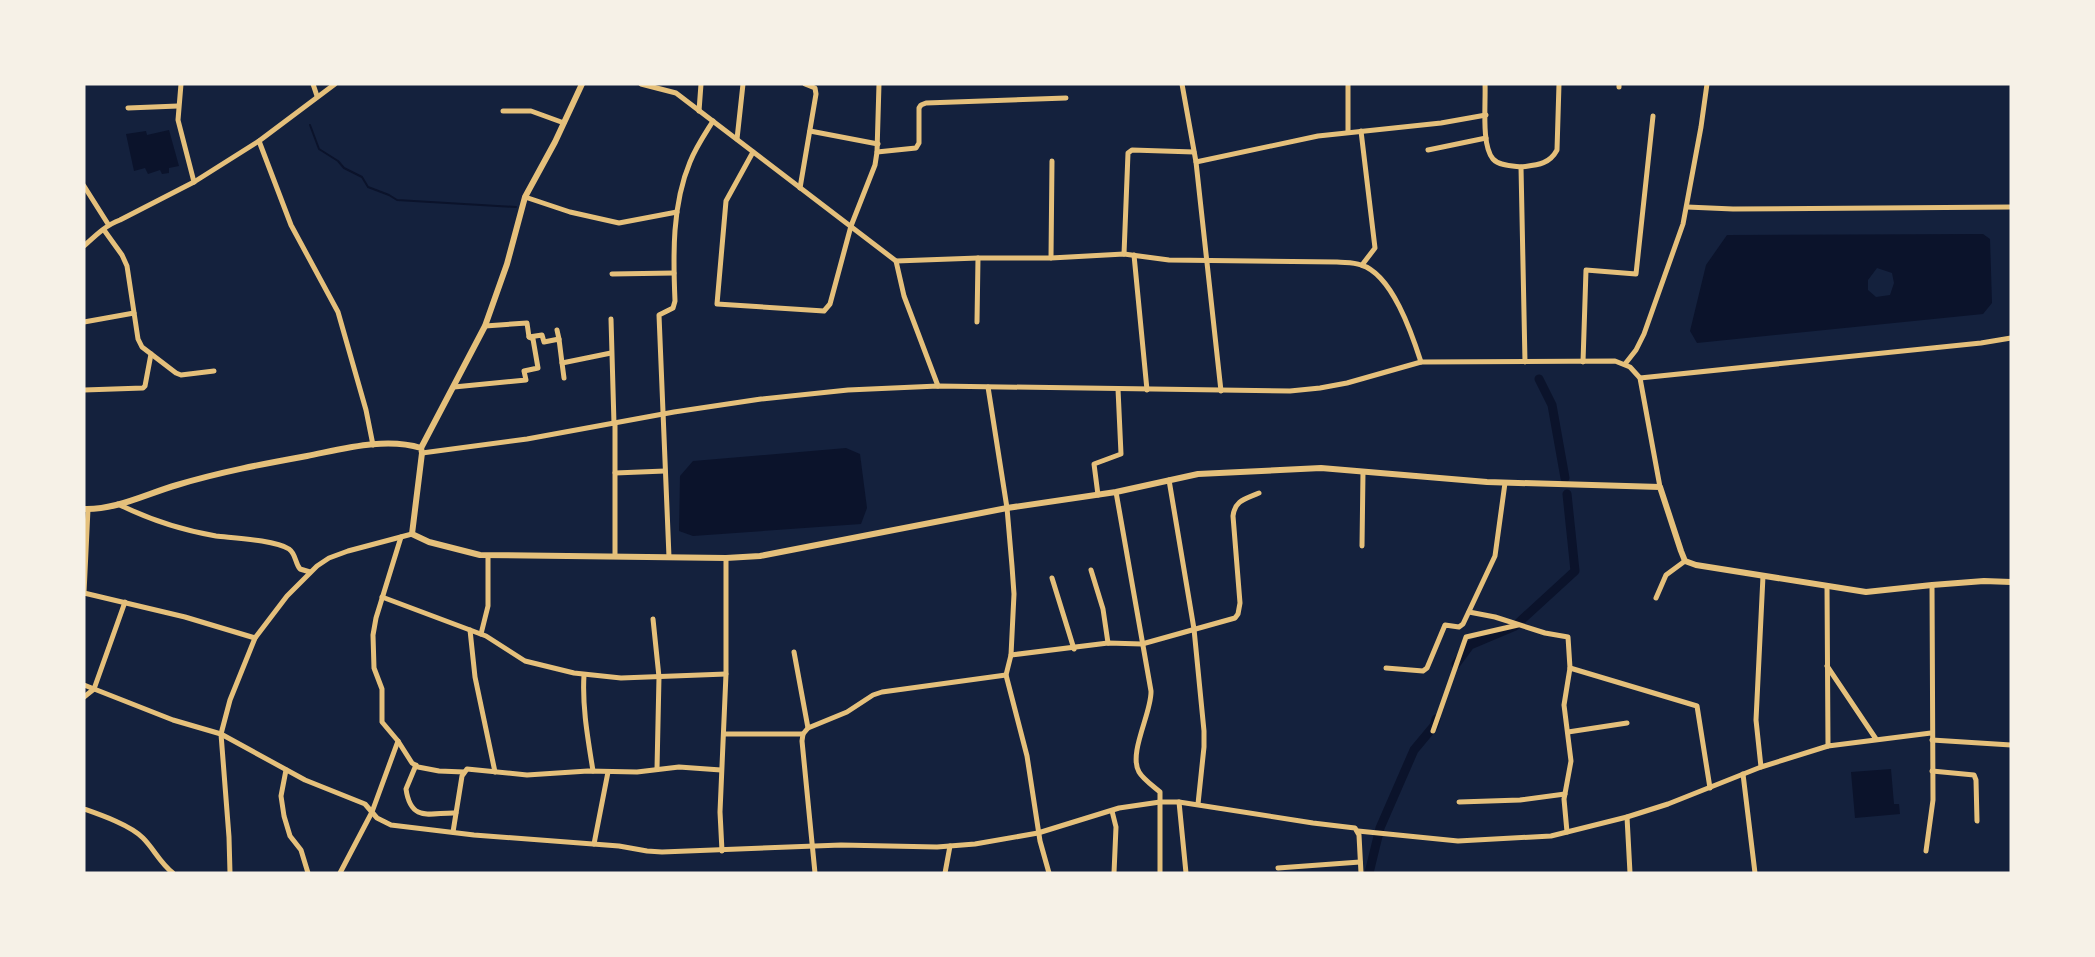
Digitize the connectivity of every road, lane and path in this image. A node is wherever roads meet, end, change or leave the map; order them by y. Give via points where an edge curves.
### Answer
1 (181, 84) edge
2 (313, 84) edge
3 (335, 84) edge
4 (582, 84) edge
5 (641, 84) edge
6 (670, 84) edge
7 (701, 84) edge
8 (743, 84) edge
9 (805, 84) edge
10 (879, 84) edge
11 (1182, 84) edge
12 (1348, 84) edge
13 (1485, 84) edge
14 (1559, 84) edge
15 (1707, 84) edge
16 (675, 93) junction
17 (317, 96) junction
18 (1066, 98) dead end
19 (178, 106) junction
20 (128, 108) dead end
21 (503, 111) dead end
22 (699, 111) junction
23 (1486, 115) junction
24 (1653, 116) dead end
25 (713, 121) junction
26 (564, 123) junction
27 (1361, 130) junction
28 (810, 131) junction
29 (1348, 132) junction
30 (1486, 138) junction
31 (737, 139) junction
32 (259, 141) junction
33 (878, 144) junction
34 (1428, 150) dead end
35 (753, 152) junction
36 (878, 152) junction
37 (1194, 152) junction
38 (1052, 161) dead end
39 (1196, 162) junction
40 (1521, 167) junction
41 (194, 182) junction
42 (84, 186) edge
43 (800, 188) junction
44 (525, 197) junction
45 (1687, 207) junction
46 (2011, 207) edge
47 (677, 212) junction
48 (851, 226) junction
49 (106, 227) junction
50 (85, 244) edge
51 (1124, 254) junction
52 (1134, 255) junction
53 (978, 258) junction
54 (1051, 258) junction
55 (1207, 260) junction
56 (896, 261) junction
57 (1362, 265) junction
58 (674, 273) junction
59 (612, 274) dead end
60 (134, 313) junction
61 (610, 319) dead end
62 (84, 322) edge
63 (977, 322) dead end
64 (485, 326) junction
65 (557, 330) dead end
66 (530, 337) junction
67 (2011, 338) edge
68 (559, 339) junction
69 (612, 353) junction
70 (151, 354) junction
71 (1422, 362) junction
72 (1525, 362) junction
73 (1583, 362) junction
74 (562, 363) junction
75 (1625, 363) junction
76 (214, 371) dead end
77 (564, 378) dead end
78 (1640, 378) junction
79 (938, 386) junction
80 (454, 387) junction
81 (988, 387) junction
82 (1118, 389) junction
83 (84, 390) edge
84 (1147, 390) junction
85 (1221, 391) junction
86 (662, 414) junction
87 (614, 423) junction
88 (373, 445) junction
89 (421, 450) junction
90 (665, 471) junction
91 (1363, 472) junction
92 (615, 473) junction
93 (1169, 480) junction
94 (1505, 483) junction
95 (1660, 487) junction
96 (1116, 492) junction
97 (1259, 493) dead end
98 (1098, 495) junction
99 (118, 504) junction
100 (1007, 508) junction
101 (86, 509) edge
102 (412, 534) junction
103 (401, 537) junction
104 (1362, 546) dead end
105 (488, 556) junction
106 (615, 556) junction
107 (669, 556) junction
108 (726, 558) junction
109 (1685, 561) junction
110 (1091, 570) dead end
111 (310, 572) junction
112 (1763, 576) junction
113 (1052, 578) dead end
114 (2011, 582) edge
115 (1932, 585) junction
116 (1827, 586) junction
117 (84, 593) edge
118 (382, 597) junction
119 (1656, 598) dead end
120 (125, 602) junction
121 (1469, 612) junction
122 (653, 619) dead end
123 (1520, 625) junction
124 (1194, 629) junction
125 (470, 630) junction
126 (481, 634) junction
127 (255, 638) junction
128 (1108, 644) junction
129 (1142, 644) junction
130 (1074, 649) junction
131 (794, 652) dead end
132 (1011, 655) junction
133 (1826, 666) junction
134 (1386, 668) dead end
135 (1570, 668) junction
136 (726, 674) junction
137 (584, 675) junction
138 (1006, 675) junction
139 (659, 677) junction
140 (84, 685) edge
141 (94, 690) junction
142 (84, 697) edge
143 (1627, 723) dead end
144 (808, 728) junction
145 (1433, 731) dead end
146 (1568, 732) junction
147 (221, 734) junction
148 (723, 734) junction
149 (803, 734) junction
150 (1931, 736) junction
151 (1876, 739) junction
152 (398, 741) junction
153 (2011, 745) edge
154 (1827, 746) junction
155 (416, 765) junction
156 (1761, 767) junction
157 (657, 769) junction
158 (286, 770) junction
159 (593, 771) junction
160 (721, 771) junction
161 (1932, 771) junction
162 (464, 772) junction
163 (495, 772) junction
164 (608, 772) junction
165 (1743, 774) junction
166 (1710, 788) junction
167 (1565, 794) junction
168 (1160, 802) junction
169 (1179, 802) junction
170 (1459, 802) dead end
171 (1198, 804) junction
172 (84, 809) edge
173 (1112, 811) junction
174 (372, 812) junction
175 (456, 813) junction
176 (1627, 817) junction
177 (1977, 821) dead end
178 (1358, 831) junction
179 (453, 832) junction
180 (1568, 832) junction
181 (1038, 833) junction
182 (594, 844) junction
183 (950, 846) junction
184 (812, 847) junction
185 (722, 851) junction
186 (1926, 851) dead end
187 (1360, 862) junction
188 (1278, 868) dead end
189 (173, 873) edge
190 (230, 873) edge
191 (308, 873) edge
192 (340, 873) edge
193 (815, 873) edge
194 (945, 873) edge
195 (1049, 873) edge
196 (1114, 873) edge
197 (1160, 873) edge
198 (1186, 873) edge
199 (1361, 873) edge
200 (1630, 873) edge
201 (1755, 873) edge

1 - 19 street
2 - 17 street
3 - 17 street
4 - 26 street
5 - 16 street
6 - 16 street
7 - 22 street
8 - 31 street
9 - 28 street via 815,88 816,94
10 - 33 street
11 - 37 street
12 - 29 street
13 - 23 street
14 - 40 street via 1557,150 1545,164
15 - 45 street
16 - 22 street
17 - 32 street
18 - 36 street via 926,103 919,108 916,148
19 - 20 street
19 - 41 street
21 - 26 street via 531,111
22 - 25 street
23 - 27 street
23 - 30 street
24 - 73 street via 1636,274 1586,270
25 - 31 street
25 - 47 street via 690,161
26 - 44 street
27 - 29 street
27 - 57 street via 1375,248
28 - 33 street
28 - 43 street
29 - 39 street
30 - 34 street
30 - 40 street via 1493,159
31 - 35 street
32 - 41 street
32 - 88 street via 291,225 338,312
33 - 36 street
35 - 43 street
35 - 48 street via 726,201 717,304 824,311 830,304
36 - 48 street
37 - 39 street
37 - 51 street via 1128,153
38 - 54 street
39 - 55 street
40 - 72 street
41 - 49 street
42 - 49 street
43 - 48 street
44 - 47 street via 619,223
44 - 64 street
45 - 46 street
45 - 75 street via 1644,334
47 - 58 street
48 - 56 street
49 - 50 street
49 - 60 street via 125,260
51 - 52 street
51 - 54 street
52 - 55 street
52 - 84 street
53 - 54 street
53 - 56 street
53 - 63 street
55 - 57 street via 1337,261
55 - 85 street
56 - 79 street via 904,296
57 - 71 street via 1387,284
58 - 59 street
58 - 86 street via 673,308 659,315
60 - 62 street
60 - 70 street via 140,344
61 - 69 street
64 - 66 street via 527,323
64 - 80 street
65 - 68 street
66 - 68 street via 542,334 544,342
66 - 80 street via 538,368 524,371 526,380
67 - 78 street
68 - 74 street
69 - 74 street
69 - 87 street
70 - 76 street via 181,375
70 - 83 street via 143,388
71 - 72 street
71 - 85 street via 1320,388
72 - 73 street
73 - 75 street
74 - 77 street
75 - 78 street
78 - 95 street
79 - 81 street
79 - 86 street via 820,392
80 - 89 street
81 - 82 street
81 - 100 street
82 - 84 street
82 - 98 street via 1120,454 1094,464
84 - 85 street
86 - 87 street
86 - 90 street
87 - 89 street via 526,439
87 - 92 street
88 - 89 street via 400,444
88 - 99 street via 235,470
89 - 102 street
90 - 92 street
90 - 107 street
91 - 93 street via 1299,468 1198,474
91 - 94 street
91 - 104 street
92 - 106 street
93 - 96 street
93 - 124 street
94 - 95 street
94 - 121 street via 1495,556
95 - 109 street
96 - 98 street
96 - 129 street
97 - 124 street via 1234,507 1238,614
98 - 100 street
99 - 101 street
99 - 111 street via 177,528 285,548 294,554 300,569
100 - 108 street via 760,556
100 - 132 street via 1014,594
101 - 117 street
102 - 103 street
102 - 105 street via 465,553
103 - 111 street via 338,554
103 - 118 street
105 - 106 street
105 - 126 street via 488,606
106 - 107 street
107 - 108 street
108 - 136 street
109 - 112 street
109 - 119 street via 1666,575
110 - 128 street
111 - 127 street
112 - 116 street
112 - 156 street via 1756,720
113 - 130 street
114 - 115 street
115 - 116 street via 1866,592
115 - 150 street
116 - 133 street
117 - 120 street
118 - 125 street
118 - 152 street via 372,635 374,668 382,688 382,722
120 - 127 street
120 - 141 street
121 - 123 street
121 - 134 street via 1461,626 1445,625 1425,670
122 - 139 street
123 - 135 street via 1568,637
123 - 145 street via 1466,637
124 - 129 street
124 - 171 street via 1204,747
125 - 126 street
125 - 163 street via 474,677
126 - 137 street via 525,661
127 - 147 street
128 - 129 street
128 - 130 street
129 - 168 street via 1151,697 1136,763 1140,774 1160,792
130 - 132 street
131 - 144 street
132 - 138 street
133 - 151 street
133 - 154 street
135 - 146 street via 1564,705
135 - 166 street via 1697,706
136 - 139 street
136 - 148 street
137 - 139 street
137 - 159 street
138 - 144 street via 882,692
138 - 181 street via 1027,756
139 - 157 street
140 - 141 street
141 - 142 street
141 - 147 street
143 - 146 street
144 - 149 street
146 - 167 street via 1571,761
147 - 158 street
147 - 190 street
148 - 149 street
148 - 160 street
149 - 184 street
150 - 151 street
150 - 153 street
150 - 161 street
151 - 154 street
152 - 155 street
152 - 174 street
154 - 156 street
155 - 162 street
155 - 175 street via 406,789 416,811 434,816
156 - 165 street
157 - 160 street
157 - 164 street
158 - 174 street via 365,804
158 - 191 street via 281,796 285,816
159 - 163 street via 527,775
159 - 164 street
160 - 185 street
161 - 177 street via 1974,775
161 - 186 street via 1933,800
162 - 163 street
162 - 175 street
164 - 182 street
165 - 166 street
165 - 201 street
166 - 176 street
167 - 170 street
167 - 180 street
168 - 169 street
168 - 173 street
168 - 197 street
169 - 171 street
169 - 198 street
171 - 178 street
172 - 189 street via 137,833
173 - 181 street
173 - 196 street via 1116,827
174 - 179 street via 391,825
174 - 192 street
175 - 179 street
176 - 180 street
176 - 200 street
178 - 180 street via 1458,841
178 - 187 street
179 - 182 street
181 - 183 street
181 - 195 street
182 - 185 street via 647,851
183 - 184 street
183 - 194 street
184 - 185 street
184 - 193 street
187 - 188 street
187 - 199 street

